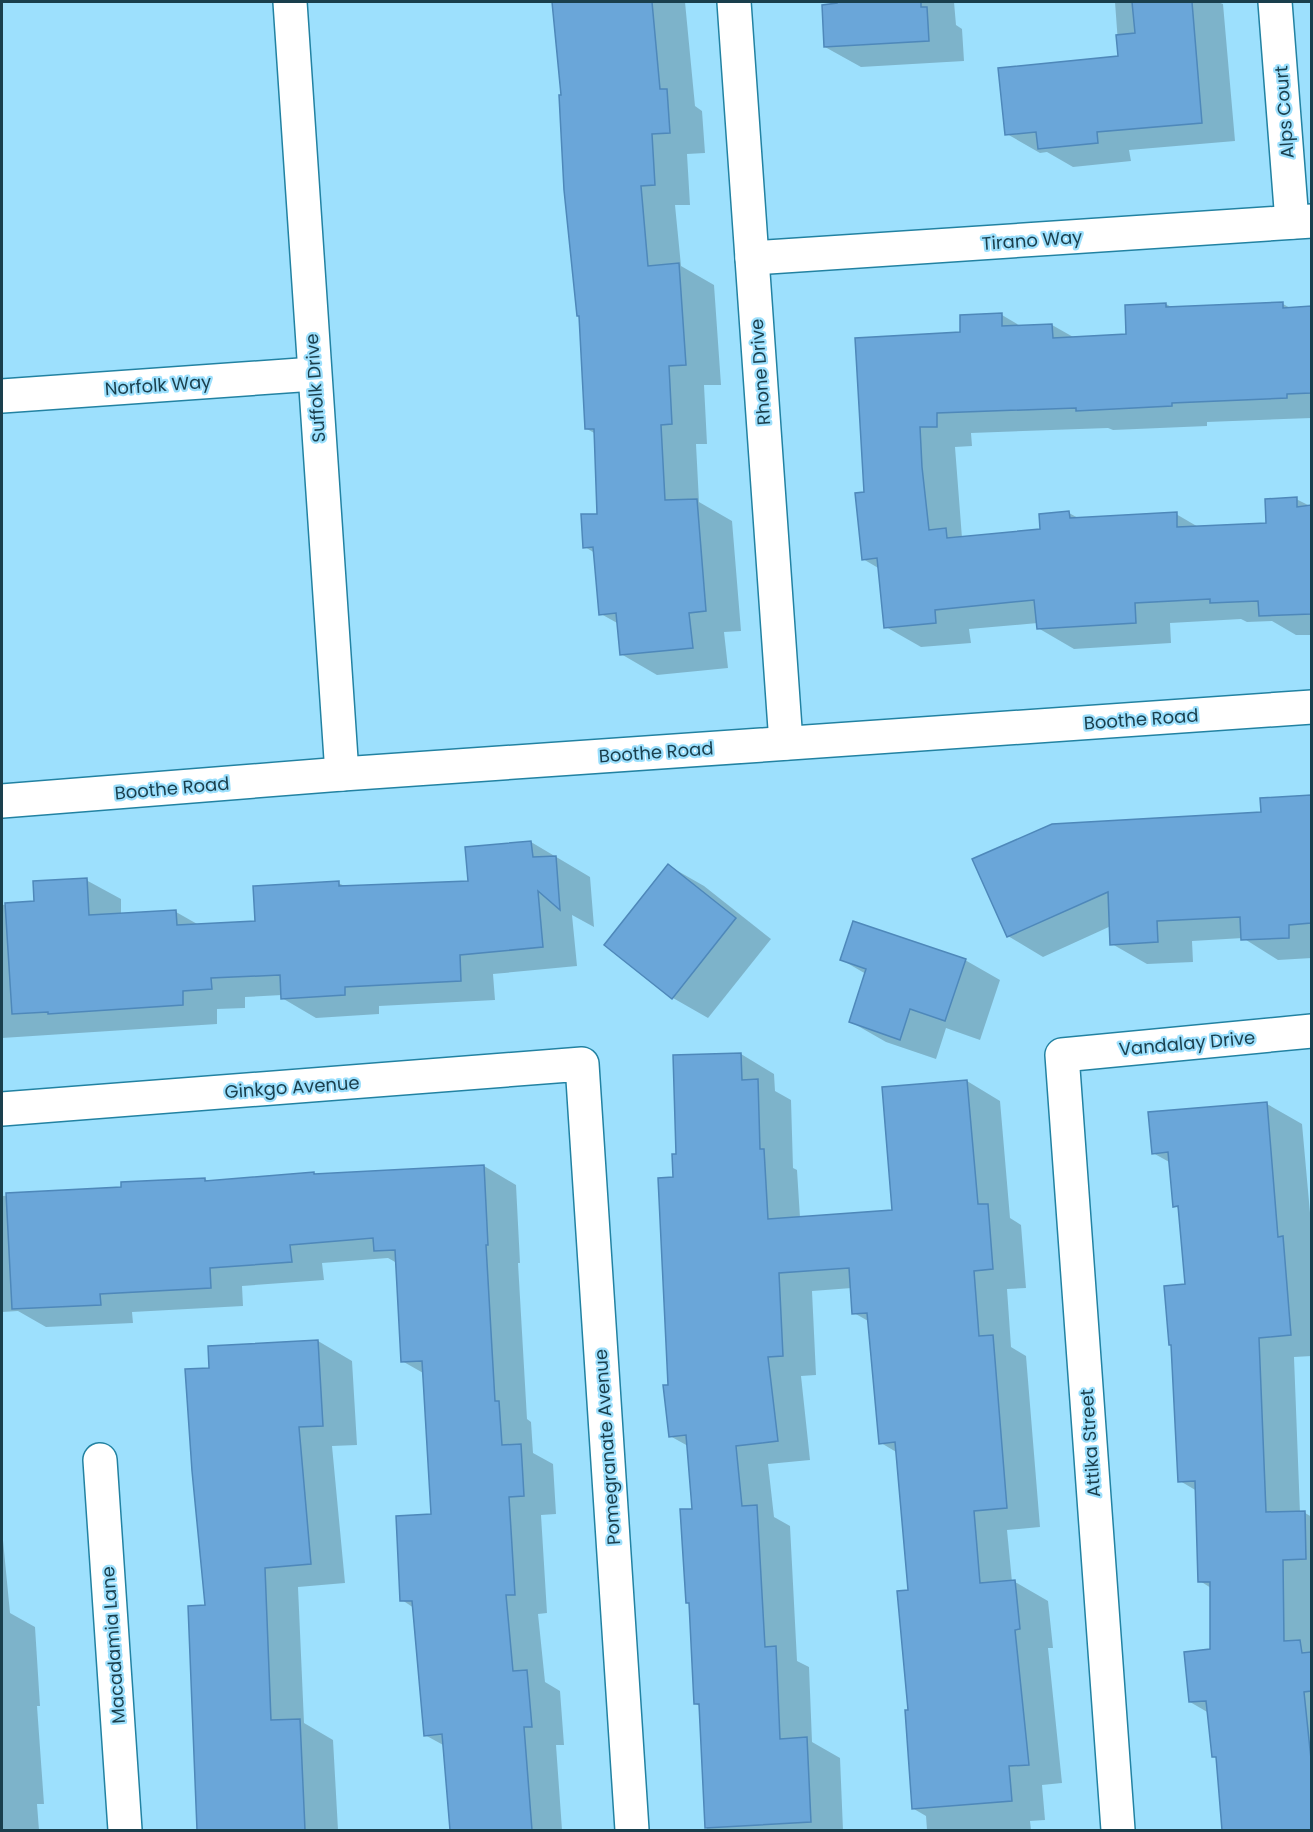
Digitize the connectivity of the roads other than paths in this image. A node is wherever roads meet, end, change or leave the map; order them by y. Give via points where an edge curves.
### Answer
1 (290, 2) edge
2 (734, 2) edge
3 (1275, 2) edge
4 (1302, 221) edge
5 (752, 258) junction
6 (314, 374) junction
7 (2, 396) edge
8 (1311, 707) edge
9 (786, 743) junction
10 (342, 774) junction
11 (2, 801) edge
12 (1311, 1031) edge
13 (1062, 1055) joint
14 (582, 1064) joint
15 (2, 1109) edge
16 (100, 1460) dead end
17 (125, 1830) edge
18 (632, 1830) edge
19 (1118, 1830) edge

1 - 6 street, Suffolk Drive
2 - 5 street, Rhone Drive
3 - 4 street, Alps Court
4 - 5 street, Tirano Way
5 - 9 street, Rhone Drive
6 - 7 street, Norfolk Way
6 - 10 street, Suffolk Drive
8 - 9 street, Boothe Road
9 - 10 street, Boothe Road
10 - 11 street, Boothe Road
12 - 13 street, Vandalay Drive
13 - 19 street, Attika Street
14 - 15 street, Ginkgo Avenue
14 - 18 street, Pomegranate Avenue
16 - 17 street, Macadamia Lane

